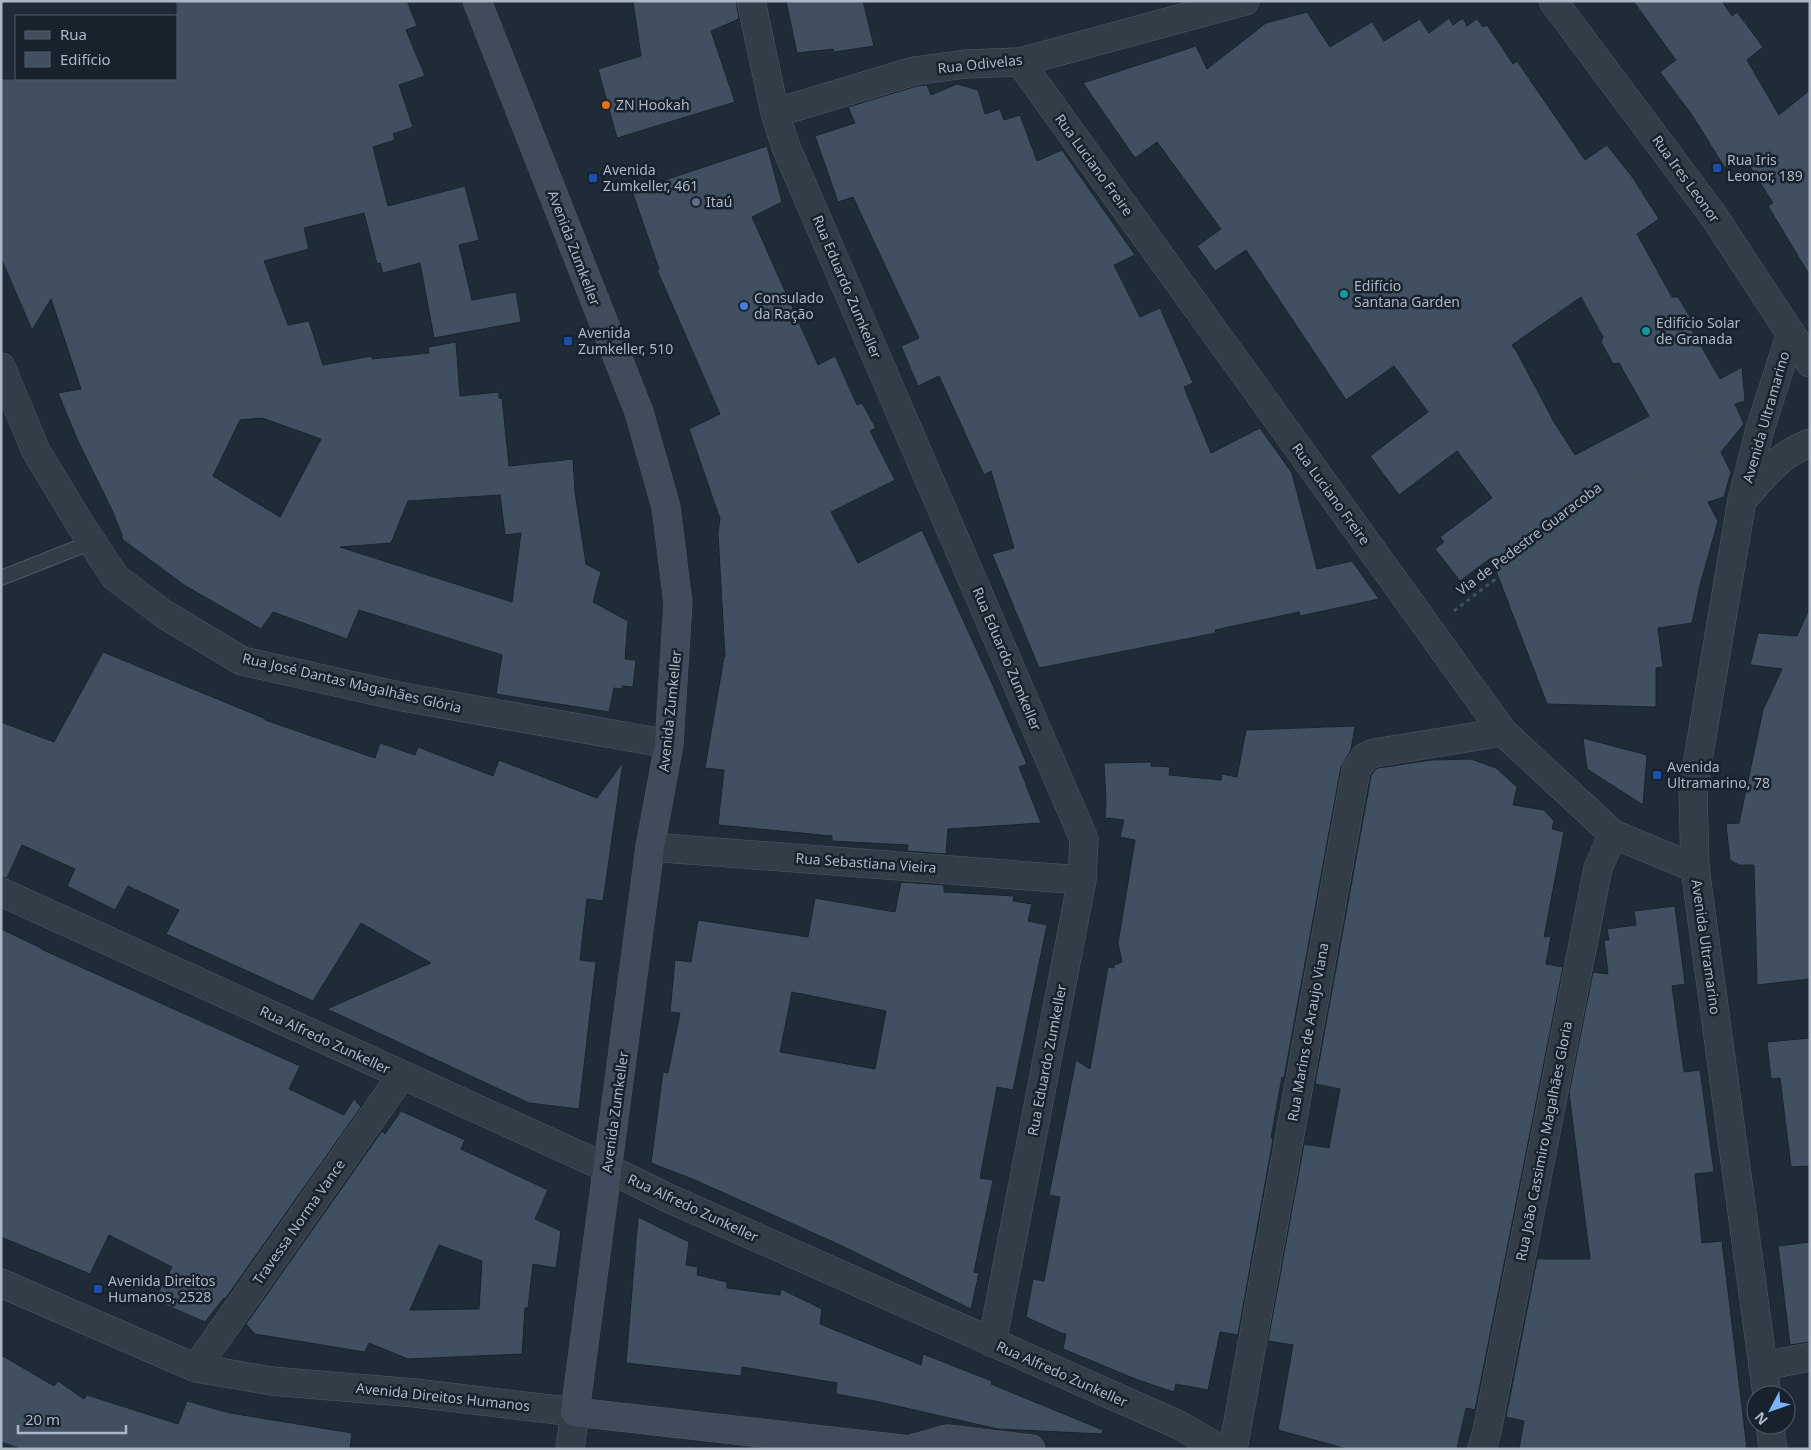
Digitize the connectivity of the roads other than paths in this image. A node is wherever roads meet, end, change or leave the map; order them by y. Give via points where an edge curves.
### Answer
1 (477, 1) edge
2 (751, 1) edge
3 (1244, 1) edge
4 (1553, 1) edge
5 (1020, 62) junction
6 (775, 113) junction
7 (1791, 333) junction
8 (1810, 363) edge
9 (1, 367) edge
10 (1810, 443) edge
11 (1742, 500) junction
12 (92, 542) junction
13 (1, 578) edge
14 (1503, 732) junction
15 (669, 744) junction
16 (1613, 834) junction
17 (650, 847) junction
18 (1695, 868) junction
19 (1082, 880) junction
20 (1, 892) edge
21 (402, 1075) junction
22 (607, 1168) junction
23 (1, 1283) edge
24 (992, 1343) junction
25 (1810, 1357) edge
26 (1763, 1366) junction
27 (196, 1368) junction
28 (1766, 1385) edge
29 (575, 1412) junction
30 (1771, 1435) edge
31 (570, 1449) edge
32 (902, 1449) edge
33 (912, 1449) edge
34 (1031, 1449) edge
35 (1221, 1449) edge
36 (1234, 1449) edge
37 (1482, 1449) edge
38 (1773, 1449) edge

1 - 15 main road, Avenida Zumkeller via 639,412 666,507 678,603
2 - 6 street, Rua Eduardo Zumkeller
3 - 5 street, Rua Odivelas
4 - 7 street, Rua Ires Leonor via 1713,215
5 - 6 street, Rua Odivelas via 966,64 914,71
5 - 14 street, Rua Luciano Freire
6 - 19 street, Rua Eduardo Zumkeller via 786,147 1084,840
7 - 8 street, Rua Ires Leonor
7 - 11 street, Avenida Ultramarino via 1760,429
9 - 12 street, Rua José Dantas Magalhães Glória via 36,451
10 - 11 street, Avenida Ultramarino via 1786,454
11 - 18 street, Avenida Ultramarino via 1693,788
12 - 13 lane
12 - 15 street, Rua José Dantas Magalhães Glória via 115,578 164,614 242,661 403,697
14 - 16 street, Rua Luciano Freire
14 - 36 street, Rua Marins de Araujo Viana via 1374,753 1365,757 1356,770
15 - 17 main road, Avenida Zumkeller
16 - 18 street, Rua Luciano Freire
16 - 37 street, Rua João Cassimiro Magalhães Gloria via 1598,868
17 - 19 street, Rua Sebastiana Vieira
17 - 22 main road, Avenida Zumkeller
18 - 26 street, Avenida Ultramarino
19 - 24 street, Rua Eduardo Zumkeller
20 - 21 street, Rua Alfredo Zunkeller
21 - 22 street, Rua Alfredo Zunkeller
21 - 27 street, Travessa Norma Vance
22 - 24 street, Rua Alfredo Zunkeller
22 - 29 main road, Avenida Zumkeller
23 - 27 street, Avenida Direitos Humanos
24 - 35 street, Rua Alfredo Zunkeller via 1179,1425
25 - 26 street
26 - 28 street, Avenida Ultramarino
27 - 29 street, Avenida Direitos Humanos via 271,1381 415,1393
29 - 31 street, Avenida Zumkeller
29 - 32 main road, Avenida Direitos Humanos
30 - 38 street
33 - 34 main road via 947,1439

